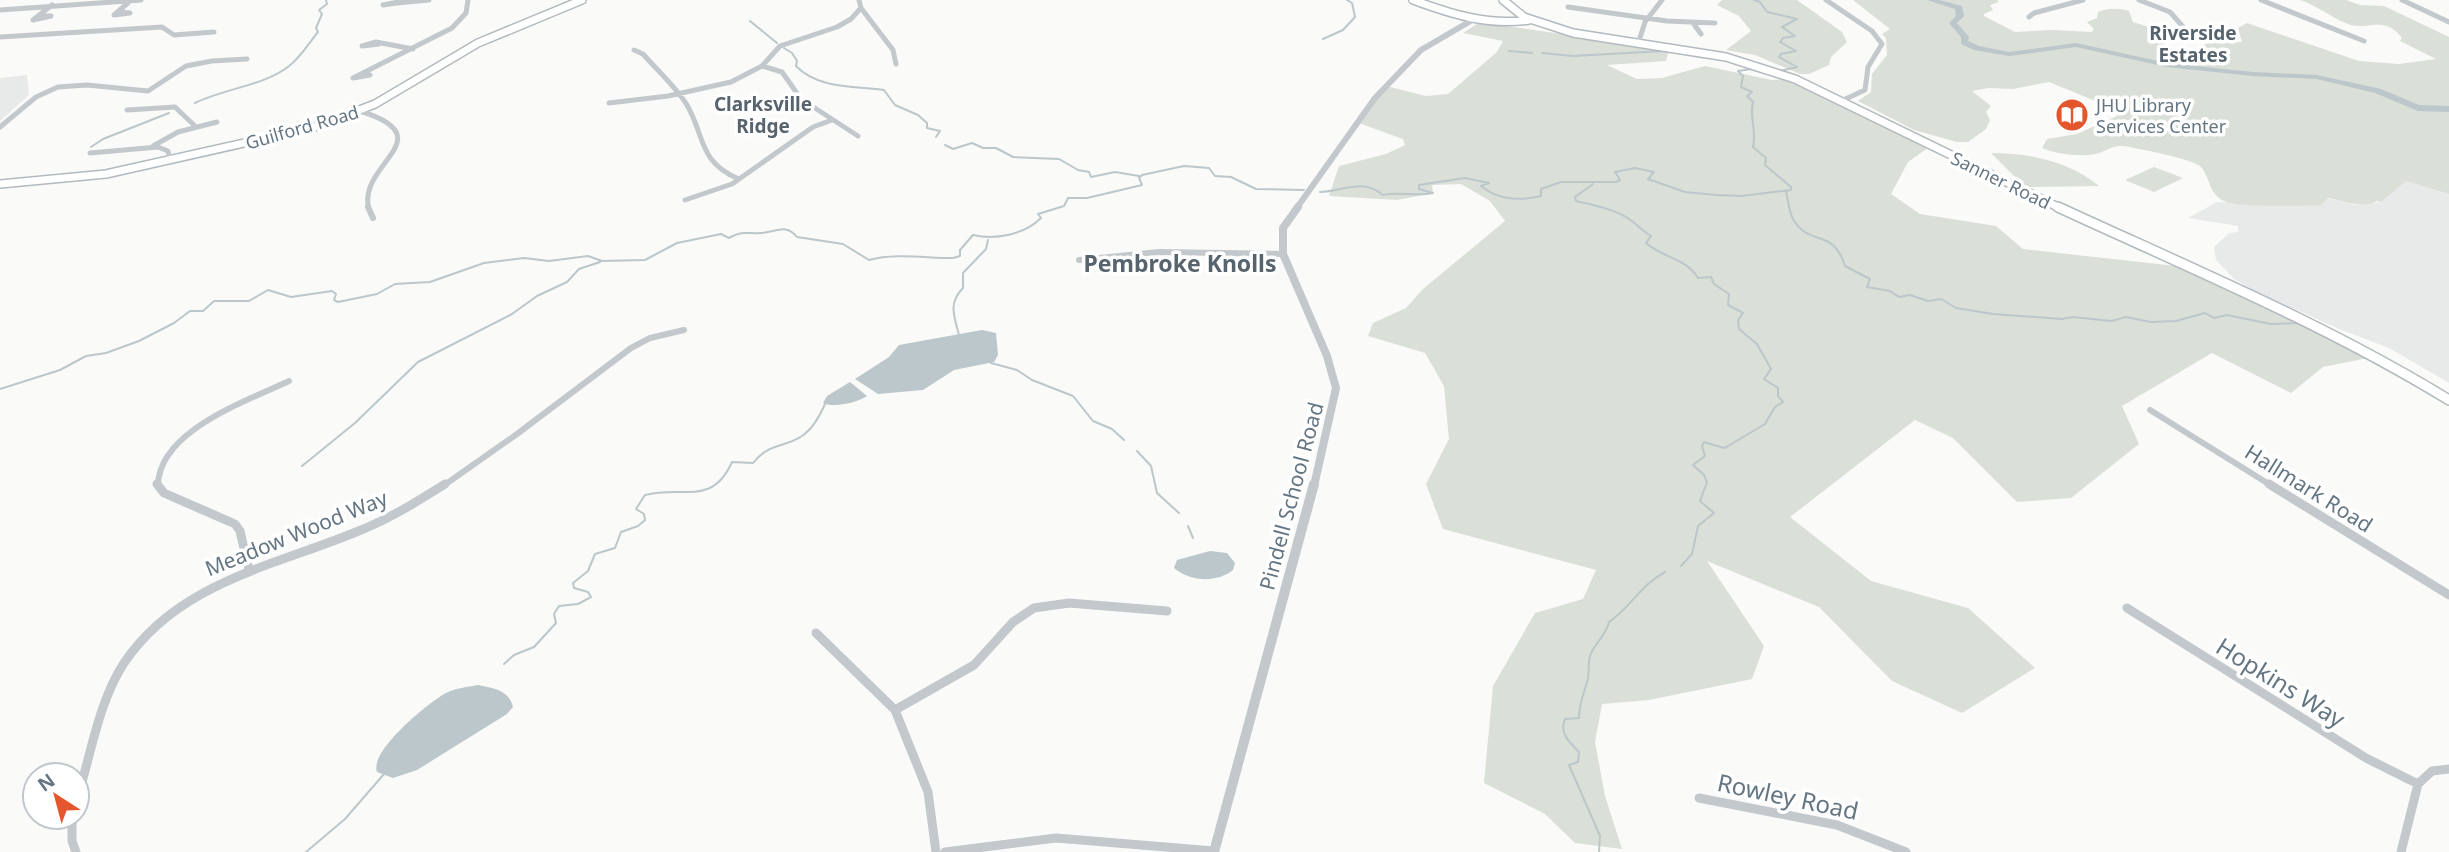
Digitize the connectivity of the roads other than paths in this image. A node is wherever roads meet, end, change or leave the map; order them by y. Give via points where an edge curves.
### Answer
1 (141, 0) edge
2 (429, 0) edge
3 (468, 0) edge
4 (582, 0) edge
5 (859, 0) edge
6 (1413, 0) edge
7 (1503, 0) edge
8 (1510, 0) edge
9 (1662, 0) edge
10 (1826, 0) edge
11 (2083, 0) edge
12 (2138, 0) edge
13 (2261, 0) edge
14 (2402, 0) edge
15 (130, 1) edge
16 (397, 4) dead end
17 (52, 5) junction
18 (1568, 7) dead end
19 (861, 8) junction
20 (0, 10) edge
21 (120, 12) dead end
22 (1516, 12) junction
23 (41, 16) dead end
24 (2029, 17) dead end
25 (1474, 19) junction
26 (1533, 19) junction
27 (1647, 19) junction
28 (1507, 20) junction
29 (2449, 22) edge
30 (1693, 23) junction
31 (1715, 23) dead end
32 (214, 32) dead end
33 (1701, 33) dead end
34 (2198, 35) dead end
35 (0, 37) edge
36 (2364, 41) dead end
37 (379, 44) dead end
38 (1638, 44) junction
39 (414, 49) junction
40 (634, 50) dead end
41 (247, 59) dead end
42 (896, 64) dead end
43 (762, 65) junction
44 (364, 73) dead end
45 (678, 94) junction
46 (1841, 101) junction
47 (609, 103) dead end
48 (127, 110) dead end
49 (360, 111) junction
50 (832, 120) junction
51 (216, 122) dead end
52 (0, 127) edge
53 (196, 127) junction
54 (858, 136) dead end
55 (153, 147) junction
56 (90, 153) dead end
57 (170, 161) junction
58 (740, 179) junction
59 (0, 184) edge
60 (685, 200) dead end
61 (373, 218) dead end
62 (1283, 254) junction
63 (1079, 260) dead end
64 (684, 330) dead end
65 (289, 381) dead end
66 (2449, 400) edge
67 (2150, 411) dead end
68 (249, 569) junction
69 (2449, 595) edge
70 (2127, 608) dead end
71 (1167, 611) dead end
72 (816, 634) dead end
73 (895, 710) junction
74 (89, 761) edge
75 (2449, 769) edge
76 (2418, 784) junction
77 (1699, 799) dead end
78 (72, 831) edge
79 (1214, 851) edge
80 (76, 852) edge
81 (936, 852) edge
82 (945, 852) edge
83 (1906, 852) edge
84 (2401, 852) edge

1 - 15 street
2 - 16 street
3 - 39 street via 466,13 458,22
4 - 49 main road, Guilford Road via 468,48
5 - 19 street
6 - 25 main road
7 - 22 main road
8 - 26 main road
9 - 27 street
10 - 46 street via 1877,35 1882,44 1868,67 1865,90
11 - 24 street
12 - 34 street via 2170,12 2185,29
13 - 36 street
14 - 29 street
15 - 17 street
15 - 21 street
17 - 20 street
17 - 23 street
18 - 27 street
19 - 42 street via 893,51
19 - 43 street via 835,27 780,46
22 - 26 main road, Sanner Road
22 - 28 main road
25 - 28 main road
25 - 62 street via 1420,50 1375,98 1287,222 1281,235
26 - 28 main road
26 - 38 main road, Sanner Road via 1583,36
27 - 30 street
27 - 38 street
30 - 31 street
30 - 33 street
32 - 35 street via 174,35 162,27
37 - 39 street
38 - 46 main road, Sanner Road via 1715,55 1772,70
39 - 44 street
40 - 45 street via 643,54
41 - 52 street via 190,65 171,73 157,88 144,91 88,85 52,88 33,96
43 - 45 street via 731,82
43 - 50 street via 785,74 801,99
45 - 47 street
45 - 58 street via 690,110 702,146 724,173
46 - 66 main road, Sanner Road via 1937,149 1972,157 1970,162 1981,171 2311,323
48 - 53 street via 174,107
49 - 57 main road, Guilford Road via 305,130
49 - 61 street via 384,119 398,138 369,190 367,205
50 - 54 street
50 - 58 street via 813,127
51 - 53 street
53 - 55 street
55 - 56 street
55 - 57 street via 166,149
57 - 59 main road, Guilford Road via 83,178
58 - 60 street
62 - 63 street via 1159,252
62 - 79 street, Pindell School Road via 1336,388 1318,471
64 - 68 street, Meadow Wood Way via 631,348 415,503 364,529
65 - 68 street via 195,430 171,448 158,467 157,485 164,493 235,524
67 - 69 street, Hallmark Road
68 - 74 street, Meadow Wood Way via 179,607 134,648 122,666
70 - 76 street, Hopkins Way via 2356,752
71 - 73 street via 1069,603 1034,608 1013,622 974,665
72 - 73 street
73 - 81 street via 928,792
75 - 76 street via 2432,771
76 - 84 street
77 - 83 street, Rowley Road via 1837,825
78 - 80 street
79 - 82 street via 1056,838

